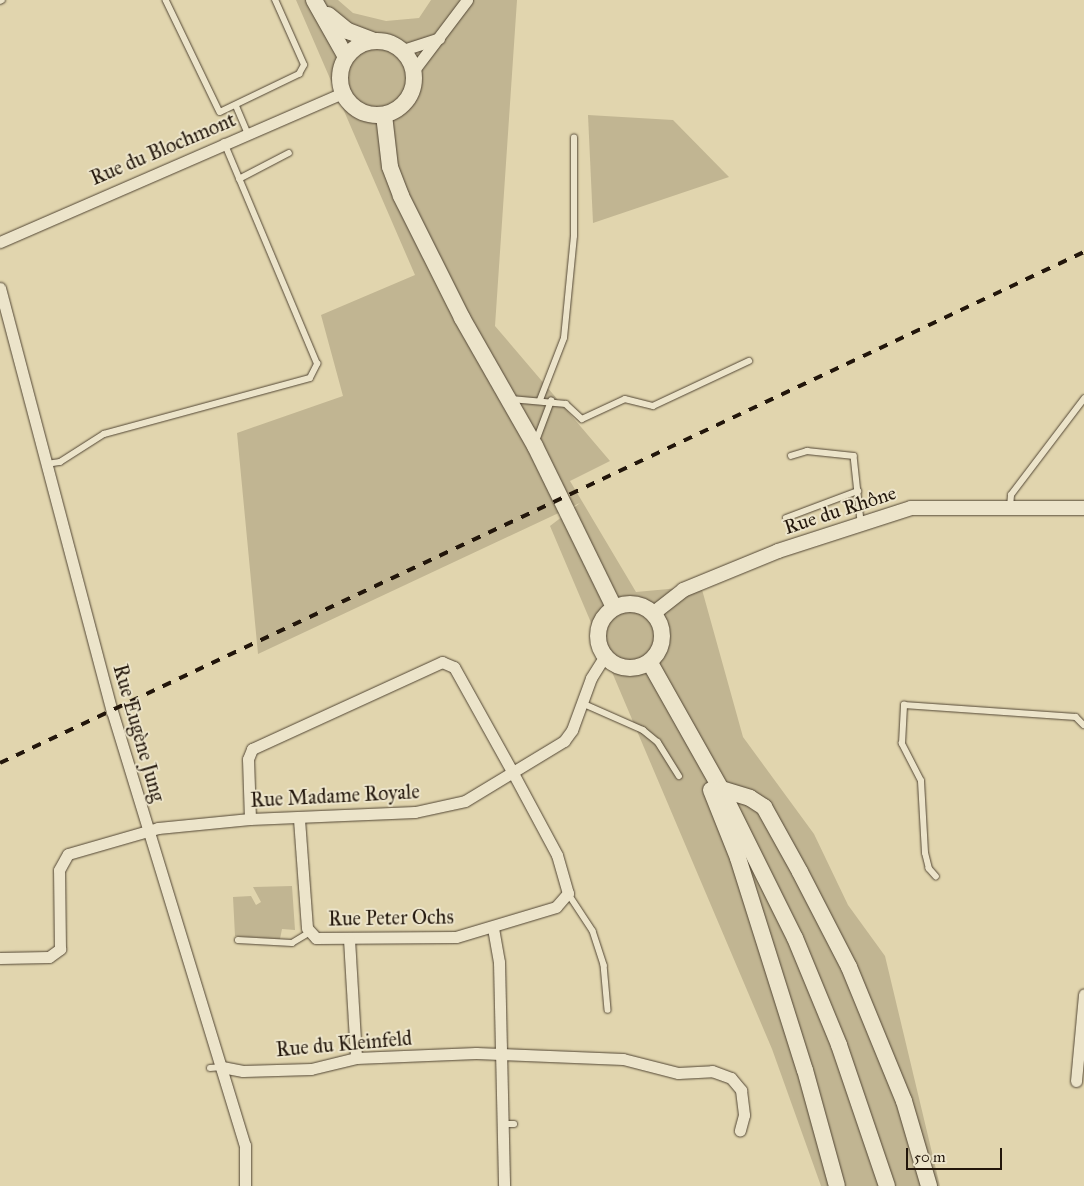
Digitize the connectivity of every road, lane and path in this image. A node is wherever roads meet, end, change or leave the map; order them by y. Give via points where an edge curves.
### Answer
1 (166, 0) edge
2 (275, 0) edge
3 (467, 0) edge
4 (316, 4) edge
5 (439, 38) junction
6 (372, 40) junction
7 (403, 50) junction
8 (346, 57) junction
9 (414, 70) junction
10 (342, 92) junction
11 (236, 104) junction
12 (384, 115) junction
13 (248, 133) junction
14 (574, 138) dead end
15 (224, 143) junction
16 (289, 153) dead end
17 (239, 179) junction
18 (0, 242) edge
19 (0, 288) edge
20 (748, 361) dead end
21 (507, 398) junction
22 (1084, 399) edge
23 (540, 400) junction
24 (550, 401) junction
25 (535, 446) junction
26 (791, 456) dead end
27 (47, 464) junction
28 (858, 491) junction
29 (1010, 507) junction
30 (1084, 508) edge
31 (786, 518) dead end
32 (861, 522) junction
33 (614, 607) junction
34 (654, 614) junction
35 (604, 657) junction
36 (650, 663) junction
37 (582, 703) junction
38 (1084, 725) edge
39 (709, 768) junction
40 (513, 773) junction
41 (679, 776) dead end
42 (721, 789) junction
43 (299, 818) junction
44 (250, 819) junction
45 (148, 830) junction
46 (936, 876) dead end
47 (568, 892) junction
48 (493, 928) junction
49 (310, 932) junction
50 (349, 939) junction
51 (238, 940) dead end
52 (0, 958) edge
53 (1084, 994) edge
54 (608, 1010) dead end
55 (500, 1056) junction
56 (356, 1058) junction
57 (210, 1068) dead end
58 (222, 1068) junction
59 (1076, 1081) dead end
60 (502, 1124) junction
61 (514, 1124) dead end
62 (740, 1130) dead end
63 (245, 1186) edge
64 (504, 1186) edge
65 (837, 1186) edge
66 (887, 1186) edge
67 (929, 1186) edge

1 - 11 lane via 220,112
2 - 11 lane via 304,65 299,74
3 - 5 street
4 - 6 main road via 348,31
4 - 8 main road
5 - 7 street
5 - 9 street
6 - 7 main road via 389,42
6 - 8 main road via 357,46
7 - 9 main road
8 - 10 main road via 340,69
9 - 12 main road via 415,82 408,99 395,111
10 - 12 main road via 359,111
10 - 13 street, Rue du Blochmont
11 - 13 lane
12 - 21 main road via 390,167 401,196
13 - 15 street, Rue du Blochmont
14 - 23 lane via 574,236 564,338
15 - 17 lane
15 - 18 street, Rue du Blochmont
16 - 17 lane
17 - 27 lane via 317,364 310,378 104,434 60,462
19 - 27 street, Rue Eugène Jung
20 - 24 lane via 653,406 626,398 582,419 566,404
21 - 23 lane
21 - 25 main road
22 - 29 lane via 1011,495
23 - 24 lane
24 - 25 lane
25 - 33 main road
26 - 28 lane via 807,451 854,456
27 - 45 street, Rue Eugène Jung via 112,711
28 - 31 lane
28 - 32 lane
29 - 30 street, Rue du Rhône
29 - 32 street, Rue du Rhône via 911,508
32 - 34 street, Rue du Rhône via 778,551 683,590
33 - 34 main road via 627,603 643,606
33 - 35 main road via 600,622 597,637
34 - 36 main road via 662,627 661,648
35 - 36 main road via 614,665 633,669
35 - 37 street, Rue Madame Royale via 591,678
36 - 39 main road
37 - 40 street, Rue Madame Royale via 572,730 564,741
37 - 41 lane via 643,730 658,742
38 - 46 lane via 1076,717 904,704 902,744 922,781 925,853 929,869
39 - 42 main road
39 - 65 main road via 709,784 738,858 805,1070
40 - 43 street, Rue Madame Royale via 465,801 415,812
40 - 44 street via 454,667 442,662 252,749 248,759
40 - 47 street via 556,855
42 - 66 main road via 795,938 839,1045
42 - 67 main road via 750,798 764,808 800,872 849,967 904,1101
43 - 44 street, Rue Madame Royale
43 - 49 street, Rue Peter Ochs via 307,928
44 - 45 street, Rue Madame Royale
45 - 52 street, Rue Madame Royale via 68,854 59,870 60,949 48,957
45 - 58 street, Rue Eugène Jung
47 - 48 street, Rue Peter Ochs via 556,906
47 - 54 lane via 593,931 604,965
48 - 50 street, Rue Peter Ochs via 444,938
48 - 55 street via 499,962
49 - 50 street, Rue Peter Ochs via 316,938
49 - 51 lane via 292,942
50 - 56 street
53 - 59 street
55 - 56 street, Rue du Kleinfeld
55 - 60 street
55 - 62 street, Rue du Kleinfeld via 623,1059 678,1073 712,1071 732,1078 741,1090 744,1115
56 - 58 street, Rue du Kleinfeld via 312,1069 243,1071
57 - 58 lane
58 - 63 street, Rue Eugène Jung via 245,1145
60 - 61 lane
60 - 64 street

